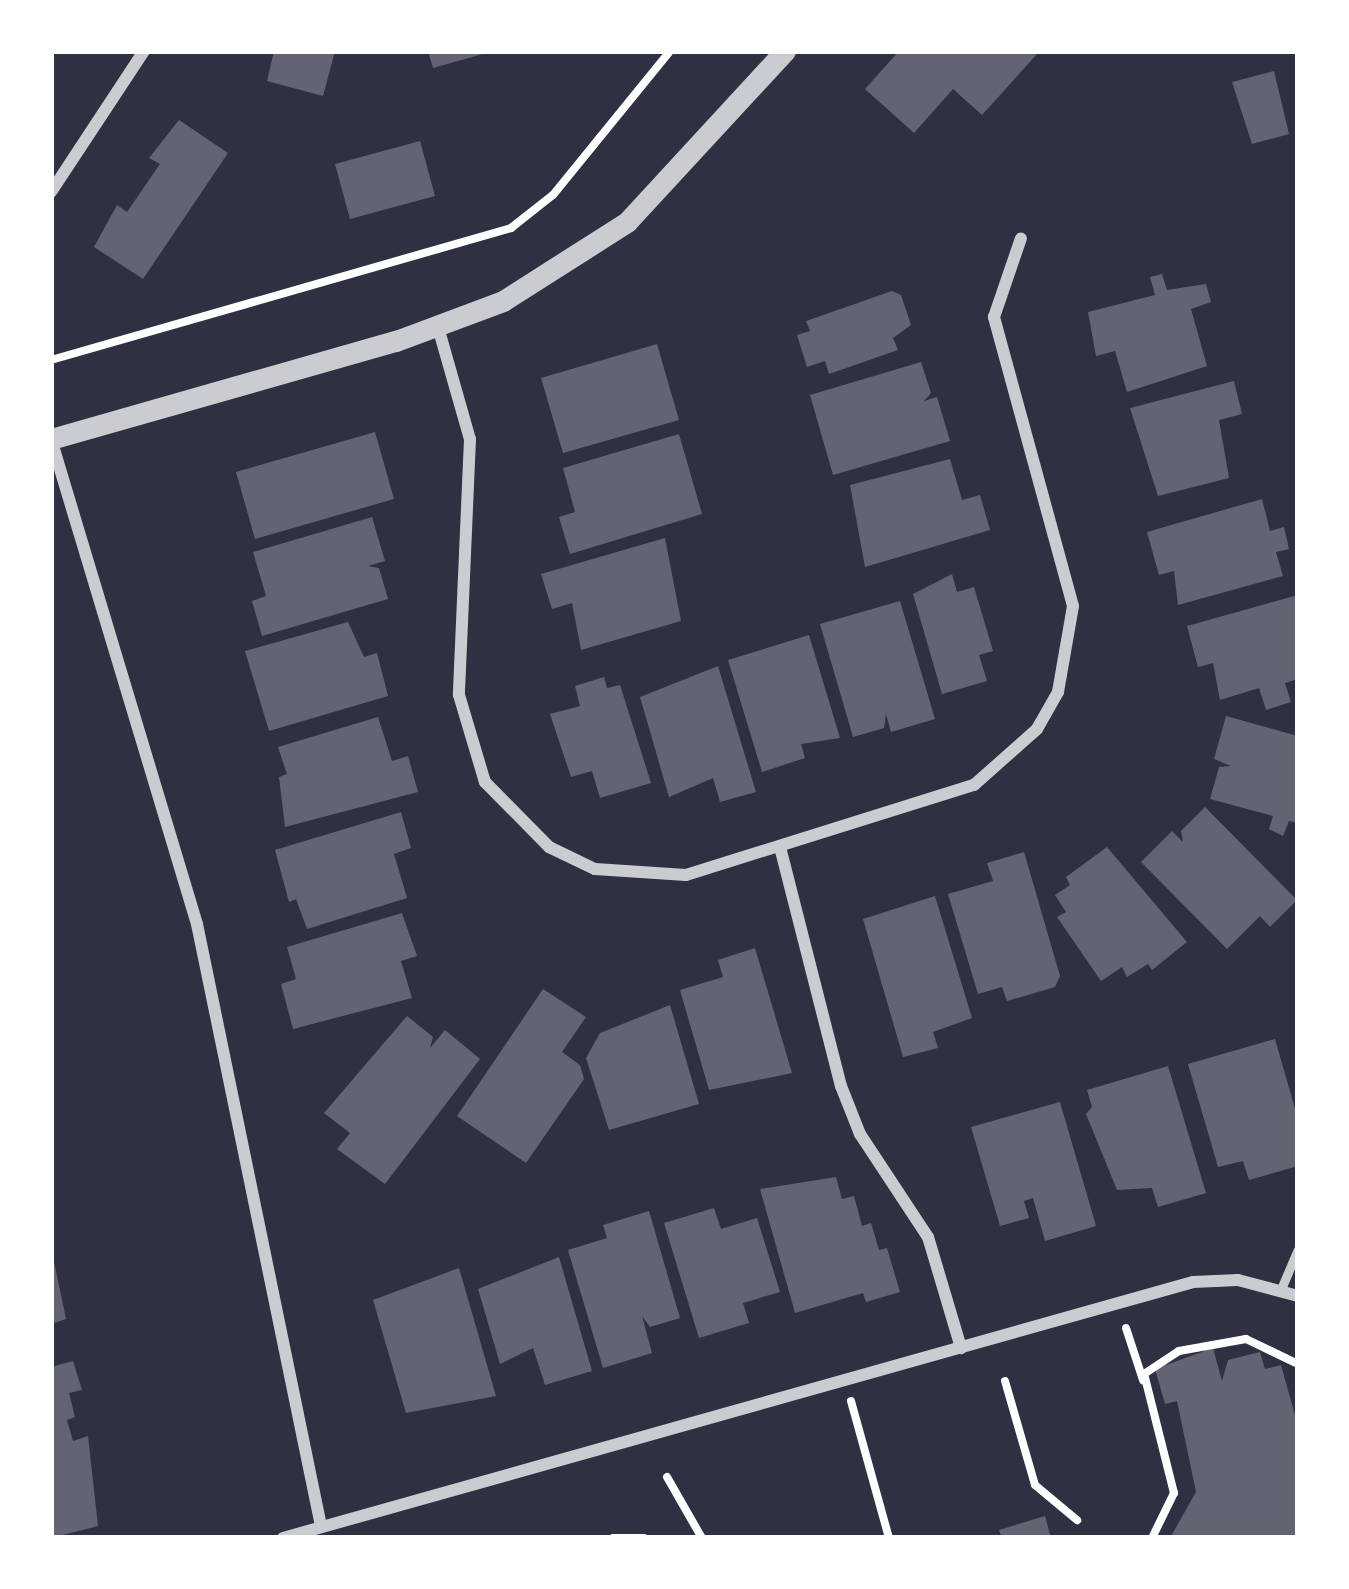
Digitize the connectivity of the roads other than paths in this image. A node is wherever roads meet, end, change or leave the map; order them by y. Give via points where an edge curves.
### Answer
1 (144, 51) edge
2 (785, 51) edge
3 (51, 192) edge
4 (1021, 238) dead end
5 (438, 327) junction
6 (51, 439) edge
7 (780, 847) junction
8 (1298, 1249) edge
9 (1281, 1288) junction
10 (1298, 1295) edge
11 (961, 1348) junction
12 (321, 1526) junction
13 (283, 1538) edge

1 - 3 street
2 - 5 street via 627,222 503,301
4 - 7 street via 994,317 1073,606 1058,692 1010,760 974,785
5 - 6 street
5 - 7 street via 470,440 459,695 485,782 549,848 595,869 686,875
6 - 12 street via 197,924
7 - 11 street via 841,1085 860,1134 928,1237
8 - 9 lane
9 - 10 street
9 - 11 street via 1193,1282
11 - 12 street
12 - 13 street

